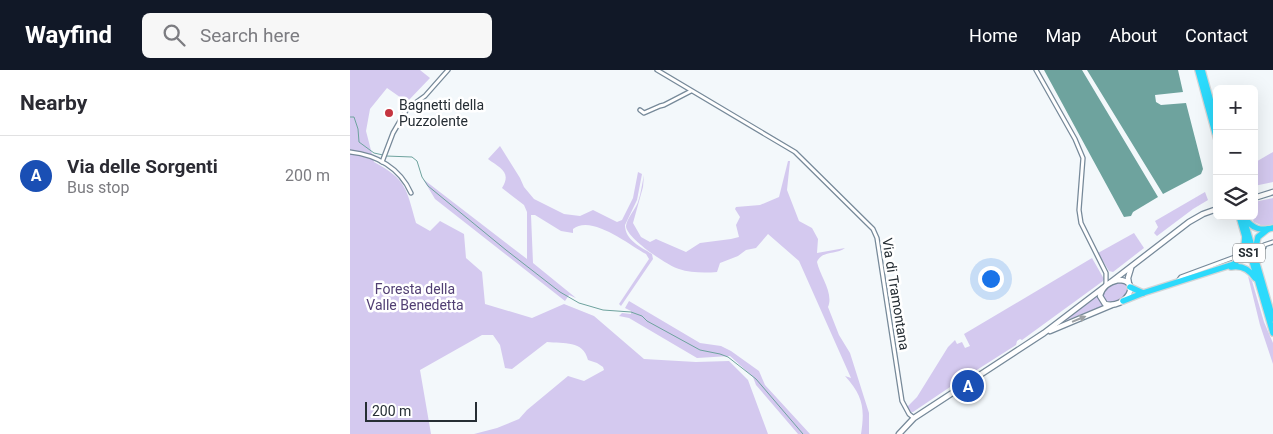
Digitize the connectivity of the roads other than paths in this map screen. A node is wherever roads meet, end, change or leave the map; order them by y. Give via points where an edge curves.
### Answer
1 (448, 70) edge
2 (657, 70) edge
3 (1036, 70) edge
4 (1198, 70) edge
5 (1202, 70) edge
6 (691, 91) junction
7 (640, 110) dead end
8 (1213, 110) edge
9 (1214, 130) edge
10 (350, 152) edge
11 (382, 162) junction
12 (1273, 192) edge
13 (411, 193) dead end
14 (1258, 197) edge
15 (1213, 211) edge
16 (1240, 220) edge
17 (1245, 220) edge
18 (1247, 220) edge
19 (1271, 228) edge
20 (1245, 237) junction
21 (1273, 242) edge
22 (1264, 247) dead end
23 (1234, 257) dead end
24 (1256, 260) junction
25 (1132, 266) junction
26 (1229, 267) junction
27 (1106, 273) junction
28 (1118, 276) junction
29 (1111, 282) junction
30 (1175, 283) junction
31 (1130, 286) junction
32 (1104, 287) junction
33 (1260, 289) junction
34 (1143, 293) junction
35 (1123, 301) junction
36 (1114, 305) junction
37 (1273, 319) edge
38 (1044, 333) junction
39 (1273, 333) edge
40 (914, 418) junction
41 (898, 434) edge

1 - 11 street via 425,96 406,109
2 - 6 street, Via di Tramontana
3 - 27 street via 1083,158 1081,223
4 - 9 highway
5 - 8 highway
6 - 7 street via 644,114
6 - 40 street, Via di Tramontana via 800,157 873,230 877,238 902,401
10 - 11 street
11 - 13 street via 402,176
12 - 14 main road
15 - 25 main road via 1197,216
16 - 20 highway, SS1
17 - 24 highway, SS1
18 - 19 highway via 1255,228
19 - 24 highway via 1256,241
20 - 26 highway via 1242,258
20 - 33 highway, SS1
21 - 22 street
23 - 30 street via 1181,277
24 - 37 highway, SS1
25 - 28 main road
25 - 31 main road via 1128,272
26 - 30 highway
26 - 33 highway via 1239,266 1247,270
27 - 28 street
27 - 32 street
28 - 29 main road
29 - 31 main road via 1121,280
29 - 32 main road
30 - 34 highway
31 - 34 highway
31 - 35 main road via 1129,296
32 - 36 main road via 1100,296 1102,301
32 - 38 main road
33 - 39 highway, SS1
34 - 35 highway
35 - 36 main road
38 -> 36 main road
38 - 40 main road
40 - 41 main road

